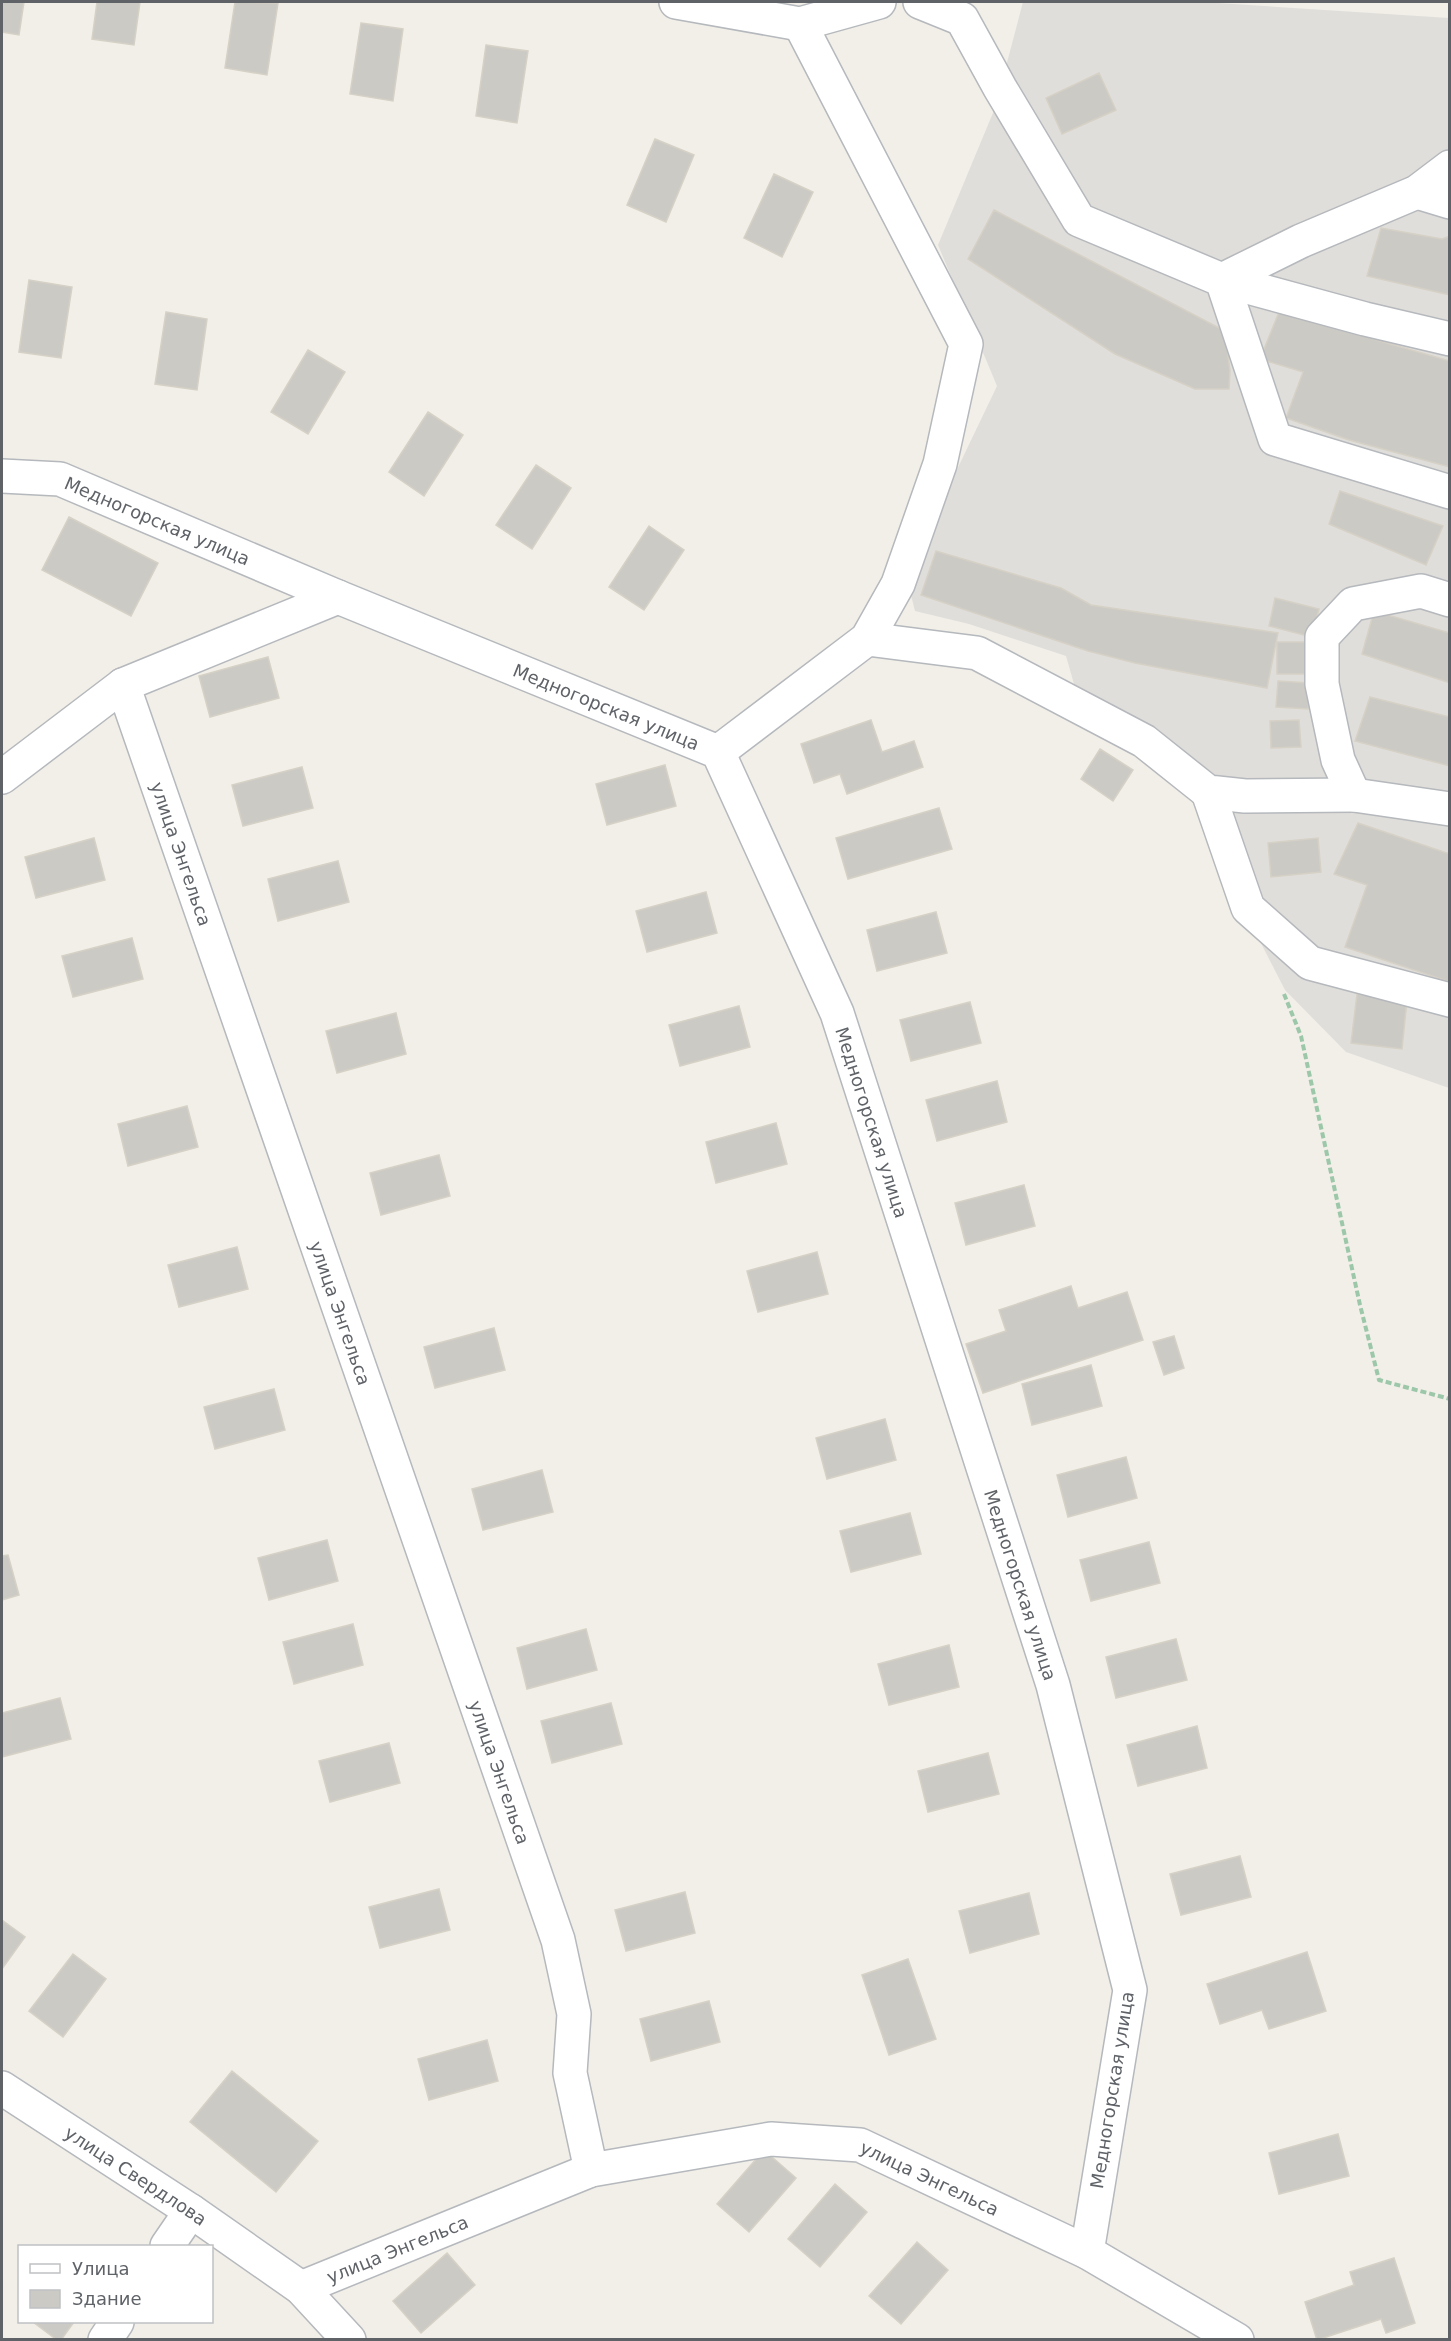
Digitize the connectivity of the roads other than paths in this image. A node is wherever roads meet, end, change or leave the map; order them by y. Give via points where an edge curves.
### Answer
1 (676, 2) edge
2 (879, 2) edge
3 (920, 2) edge
4 (810, 13) edge
5 (1449, 167) edge
6 (1417, 192) junction
7 (1449, 202) edge
8 (1222, 280) junction
9 (1449, 339) edge
10 (2, 476) edge
11 (1449, 492) edge
12 (338, 597) junction
13 (1449, 600) edge
14 (867, 639) junction
15 (123, 686) junction
16 (718, 752) junction
17 (2, 777) edge
18 (1208, 792) junction
19 (1354, 795) junction
20 (1449, 808) edge
21 (1449, 1000) edge
22 (2, 2088) edge
23 (591, 2170) junction
24 (191, 2211) junction
25 (168, 2245) edge
26 (1087, 2252) junction
27 (301, 2288) junction
28 (116, 2323) edge
29 (105, 2340) edge
30 (349, 2340) edge
31 (1237, 2340) edge

1 - 4 street
2 - 4 street
3 - 8 street via 962,19 1079,219
4 - 14 street via 966,344 940,464 898,584
5 - 6 street
6 - 7 street
6 - 8 street via 1301,241
8 - 9 street
8 - 11 street via 1275,439
10 - 12 street, Медногорская улица via 60,479
12 - 15 street
12 - 16 street, Медногорская улица
13 - 19 street via 1421,591 1353,604 1322,637 1322,684 1338,760
14 - 16 street
14 - 18 street via 977,653 1144,741
15 - 17 street
15 - 23 street, улица Энгельса via 558,1940 574,2014 570,2073
16 - 26 street, Медногорская улица via 837,1013 1053,1685 1130,1990
18 - 19 street via 1245,796
18 - 21 street via 1248,908 1310,963
19 - 20 street
22 - 24 street, улица Свердлова
23 - 26 street, улица Энгельса via 771,2139 860,2145
23 - 27 street, улица Энгельса
24 - 25 street
24 - 27 street, улица Свердлова
26 - 31 street, улица Энгельса
27 - 30 street, улица Свердлова
28 - 29 street

